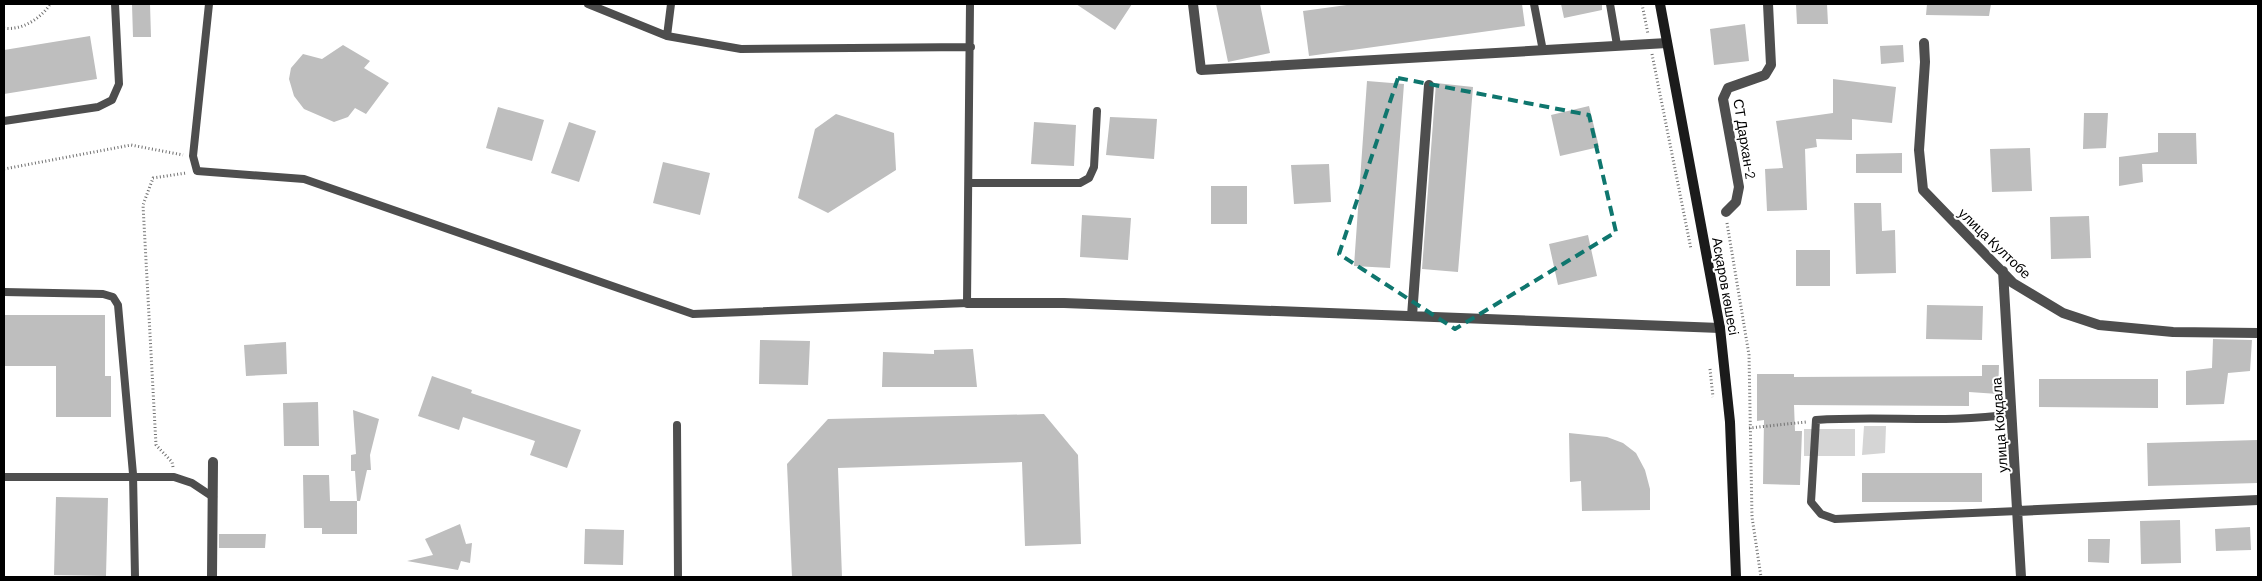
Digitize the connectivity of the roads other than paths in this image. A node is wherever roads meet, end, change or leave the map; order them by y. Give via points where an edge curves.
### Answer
1 (115, 4) edge
2 (209, 4) edge
3 (588, 4) edge
4 (671, 4) edge
5 (970, 4) edge
6 (1193, 4) edge
7 (1534, 4) edge
8 (1610, 4) edge
9 (1660, 4) edge
10 (1768, 4) edge
11 (668, 36) junction
12 (1667, 43) junction
13 (1924, 43) dead end
14 (1617, 45) junction
15 (971, 47) junction
16 (1543, 51) junction
17 (1430, 85) dead end
18 (1098, 111) dead end
19 (4, 121) edge
20 (969, 183) junction
21 (1726, 212) dead end
22 (2003, 271) junction
23 (4, 292) edge
24 (968, 303) junction
25 (1412, 316) junction
26 (1720, 328) junction
27 (2258, 333) edge
28 (2012, 414) junction
29 (677, 425) dead end
30 (213, 462) dead end
31 (4, 478) edge
32 (133, 479) junction
33 (213, 496) junction
34 (2258, 500) edge
35 (2018, 511) junction
36 (135, 577) edge
37 (212, 577) edge
38 (678, 577) edge
39 (1736, 577) edge
40 (2021, 577) edge

1 - 19 lane via 119,84 112,100 98,107
2 - 24 lane via 193,156 197,171 304,179 693,314
3 - 11 lane
4 - 11 lane
5 - 15 lane
6 - 16 street via 1201,70
7 - 16 lane
8 - 14 lane
9 - 12 street, Асқаров көшесі
10 - 21 street, СТ Дархан-2 via 1771,65 1765,75 1728,88 1722,99 1739,187 1736,202
11 - 15 lane via 741,49
12 - 14 street
12 - 26 street, Асқаров көшесі
13 - 22 street, улица Култобе via 1919,150 1923,190
14 - 16 street
15 - 20 lane
17 - 25 street
18 - 20 lane via 1094,167 1089,178 1080,183
20 - 24 lane
22 - 27 street, улица Култобе via 2013,283 2063,313 2099,325 2165,332
22 - 28 street, улица Кокдала
23 - 32 lane via 103,294 113,297 118,305
24 - 25 street via 1064,303
25 - 26 street
26 - 39 street, Асқаров көшесі via 1730,422
28 - 35 street, улица Кокдала
28 - 35 lane via 1915,421 1816,420 1811,502 1821,514 1835,518
29 - 38 lane
30 - 33 street
31 - 32 lane
32 - 33 lane via 174,478 192,483
32 - 36 lane
33 - 37 street
34 - 35 street
35 - 40 street, улица Кокдала

